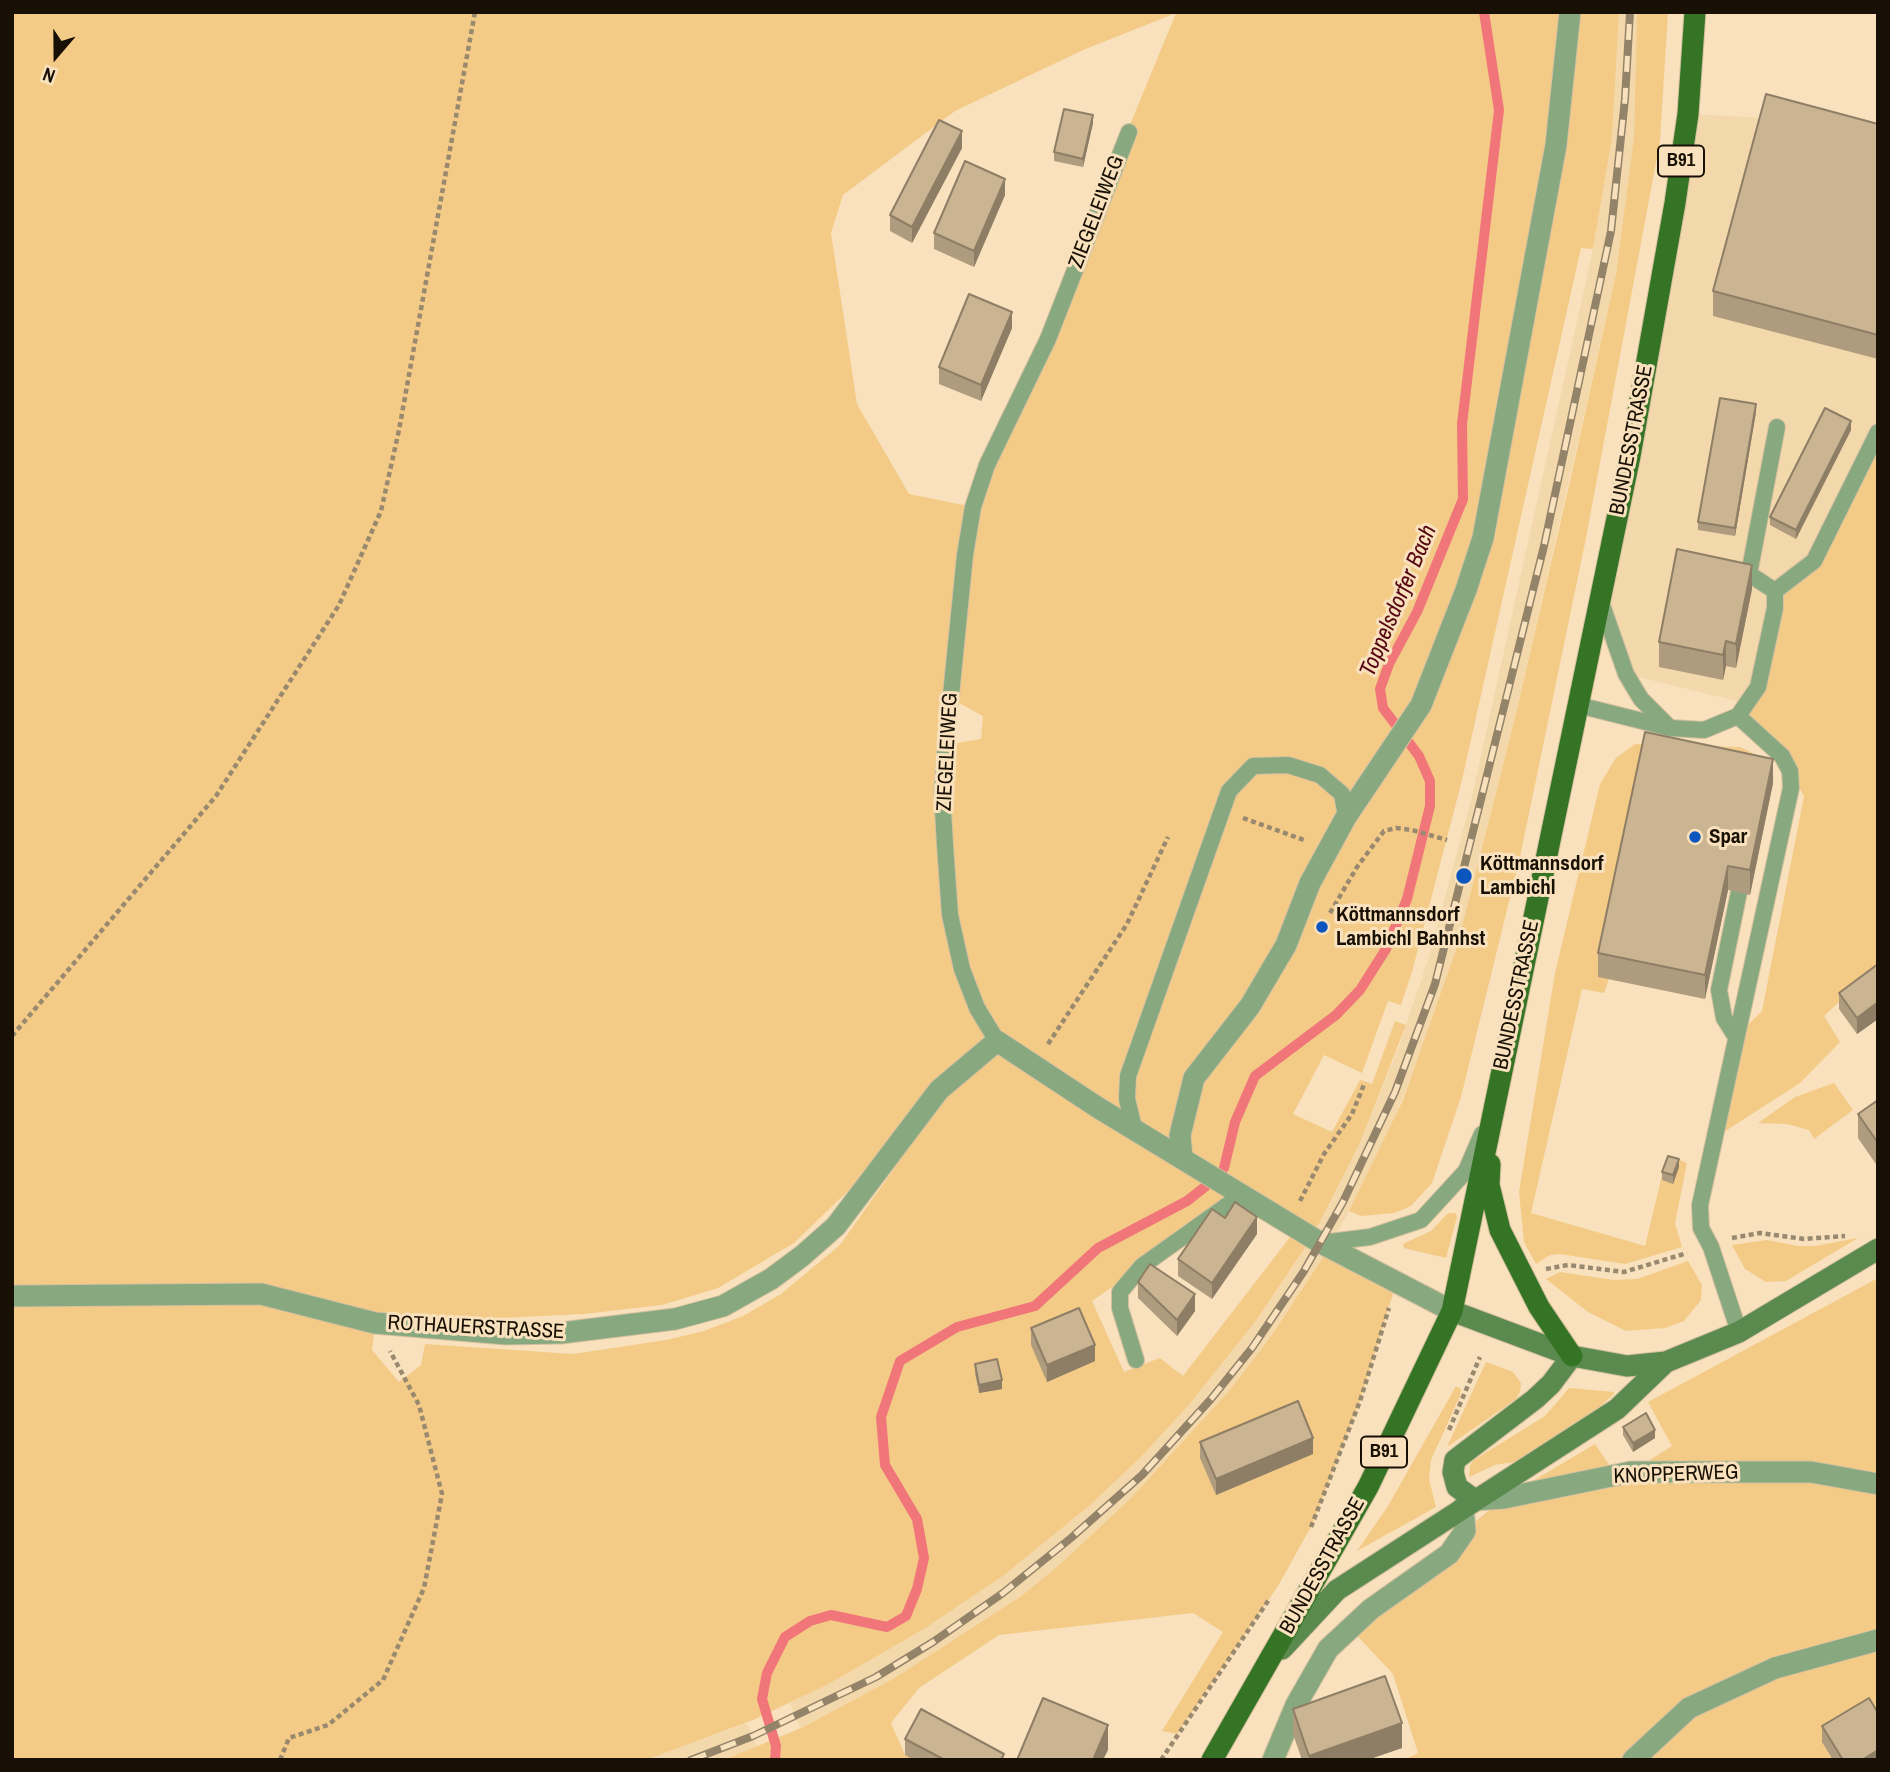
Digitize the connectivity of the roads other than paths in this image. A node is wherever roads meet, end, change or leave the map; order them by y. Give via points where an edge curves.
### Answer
1 (1570, 12) edge
2 (1695, 12) edge
3 (1129, 132) dead end
4 (1777, 427) dead end
5 (1878, 432) edge
6 (1775, 591) junction
7 (1601, 602) junction
8 (1578, 705) junction
9 (1738, 716) junction
10 (1670, 728) junction
11 (1346, 817) junction
12 (1739, 892) edge
13 (1736, 1037) junction
14 (997, 1041) junction
15 (1492, 1109) junction
16 (1134, 1128) junction
17 (1182, 1158) junction
18 (1243, 1194) junction
19 (1321, 1243) junction
20 (1878, 1248) edge
21 (12, 1296) edge
22 (1452, 1311) junction
23 (1739, 1332) junction
24 (1572, 1356) junction
25 (1136, 1360) dead end
26 (1666, 1362) junction
27 (1878, 1484) edge
28 (1469, 1503) junction
29 (1878, 1640) edge
30 (1267, 1666) junction
31 (1212, 1760) edge
32 (1273, 1760) edge
33 (1633, 1760) edge

1 - 11 street via 1556,145 1483,538 1444,653 1413,717
2 - 7 main road, BUNDESSTRASSE / B91 via 1688,114 1675,203
3 - 14 lane, ZIEGELEIWEG via 1048,339 987,465 973,507 965,555 944,769 945,845 950,915 962,969 976,1008
4 - 6 lane via 1749,573
5 - 6 lane via 1814,561
6 - 9 lane via 1776,608 1758,687
7 - 8 main road, BUNDESSTRASSE / B91
7 - 10 lane via 1626,674 1641,699
8 - 10 lane
8 - 15 main road, BUNDESSTRASSE / B91
9 - 10 lane via 1704,730
9 - 13 lane via 1782,756 1790,771 1791,788
11 - 16 lane via 1342,794 1320,775 1288,765 1253,766 1229,791 1128,1076 1127,1099
11 - 17 street via 1310,883 1275,965 1250,1006 1194,1078 1180,1135
12 - 13 lane via 1719,990 1724,1018
13 - 23 lane via 1700,1205 1701,1228
14 - 16 street, ZIEGELEIWEG
14 - 21 street, ROTHAUERSTRASSE via 939,1090 836,1226 771,1279 723,1306 675,1319 562,1334 506,1334 375,1323 261,1294
15 - 19 lane via 1466,1171 1421,1220 1370,1237
15 - 22 main road, BUNDESSTRASSE / B91
15 - 24 main road via 1489,1185 1500,1230 1539,1307
16 - 17 street, ZIEGELEIWEG
17 - 18 street, ZIEGELEIWEG
18 - 19 street, ZIEGELEIWEG
18 - 25 lane via 1142,1266 1120,1292 1120,1308
19 - 22 street, ZIEGELEIWEG
20 - 23 main road
22 - 24 main road
22 - 30 main road, BUNDESSTRASSE / B91 via 1368,1487
23 - 26 main road
24 - 26 main road via 1627,1366
24 - 28 main road via 1535,1399 1455,1460 1452,1472
26 - 28 main road via 1617,1409
27 - 28 street, KNOPPERWEG via 1811,1472 1631,1472
28 - 30 main road via 1337,1590
28 - 32 street via 1465,1531 1449,1554 1371,1609 1328,1649 1296,1705
29 - 33 street via 1775,1668 1689,1708
30 - 31 main road, BUNDESSTRASSE / B91

